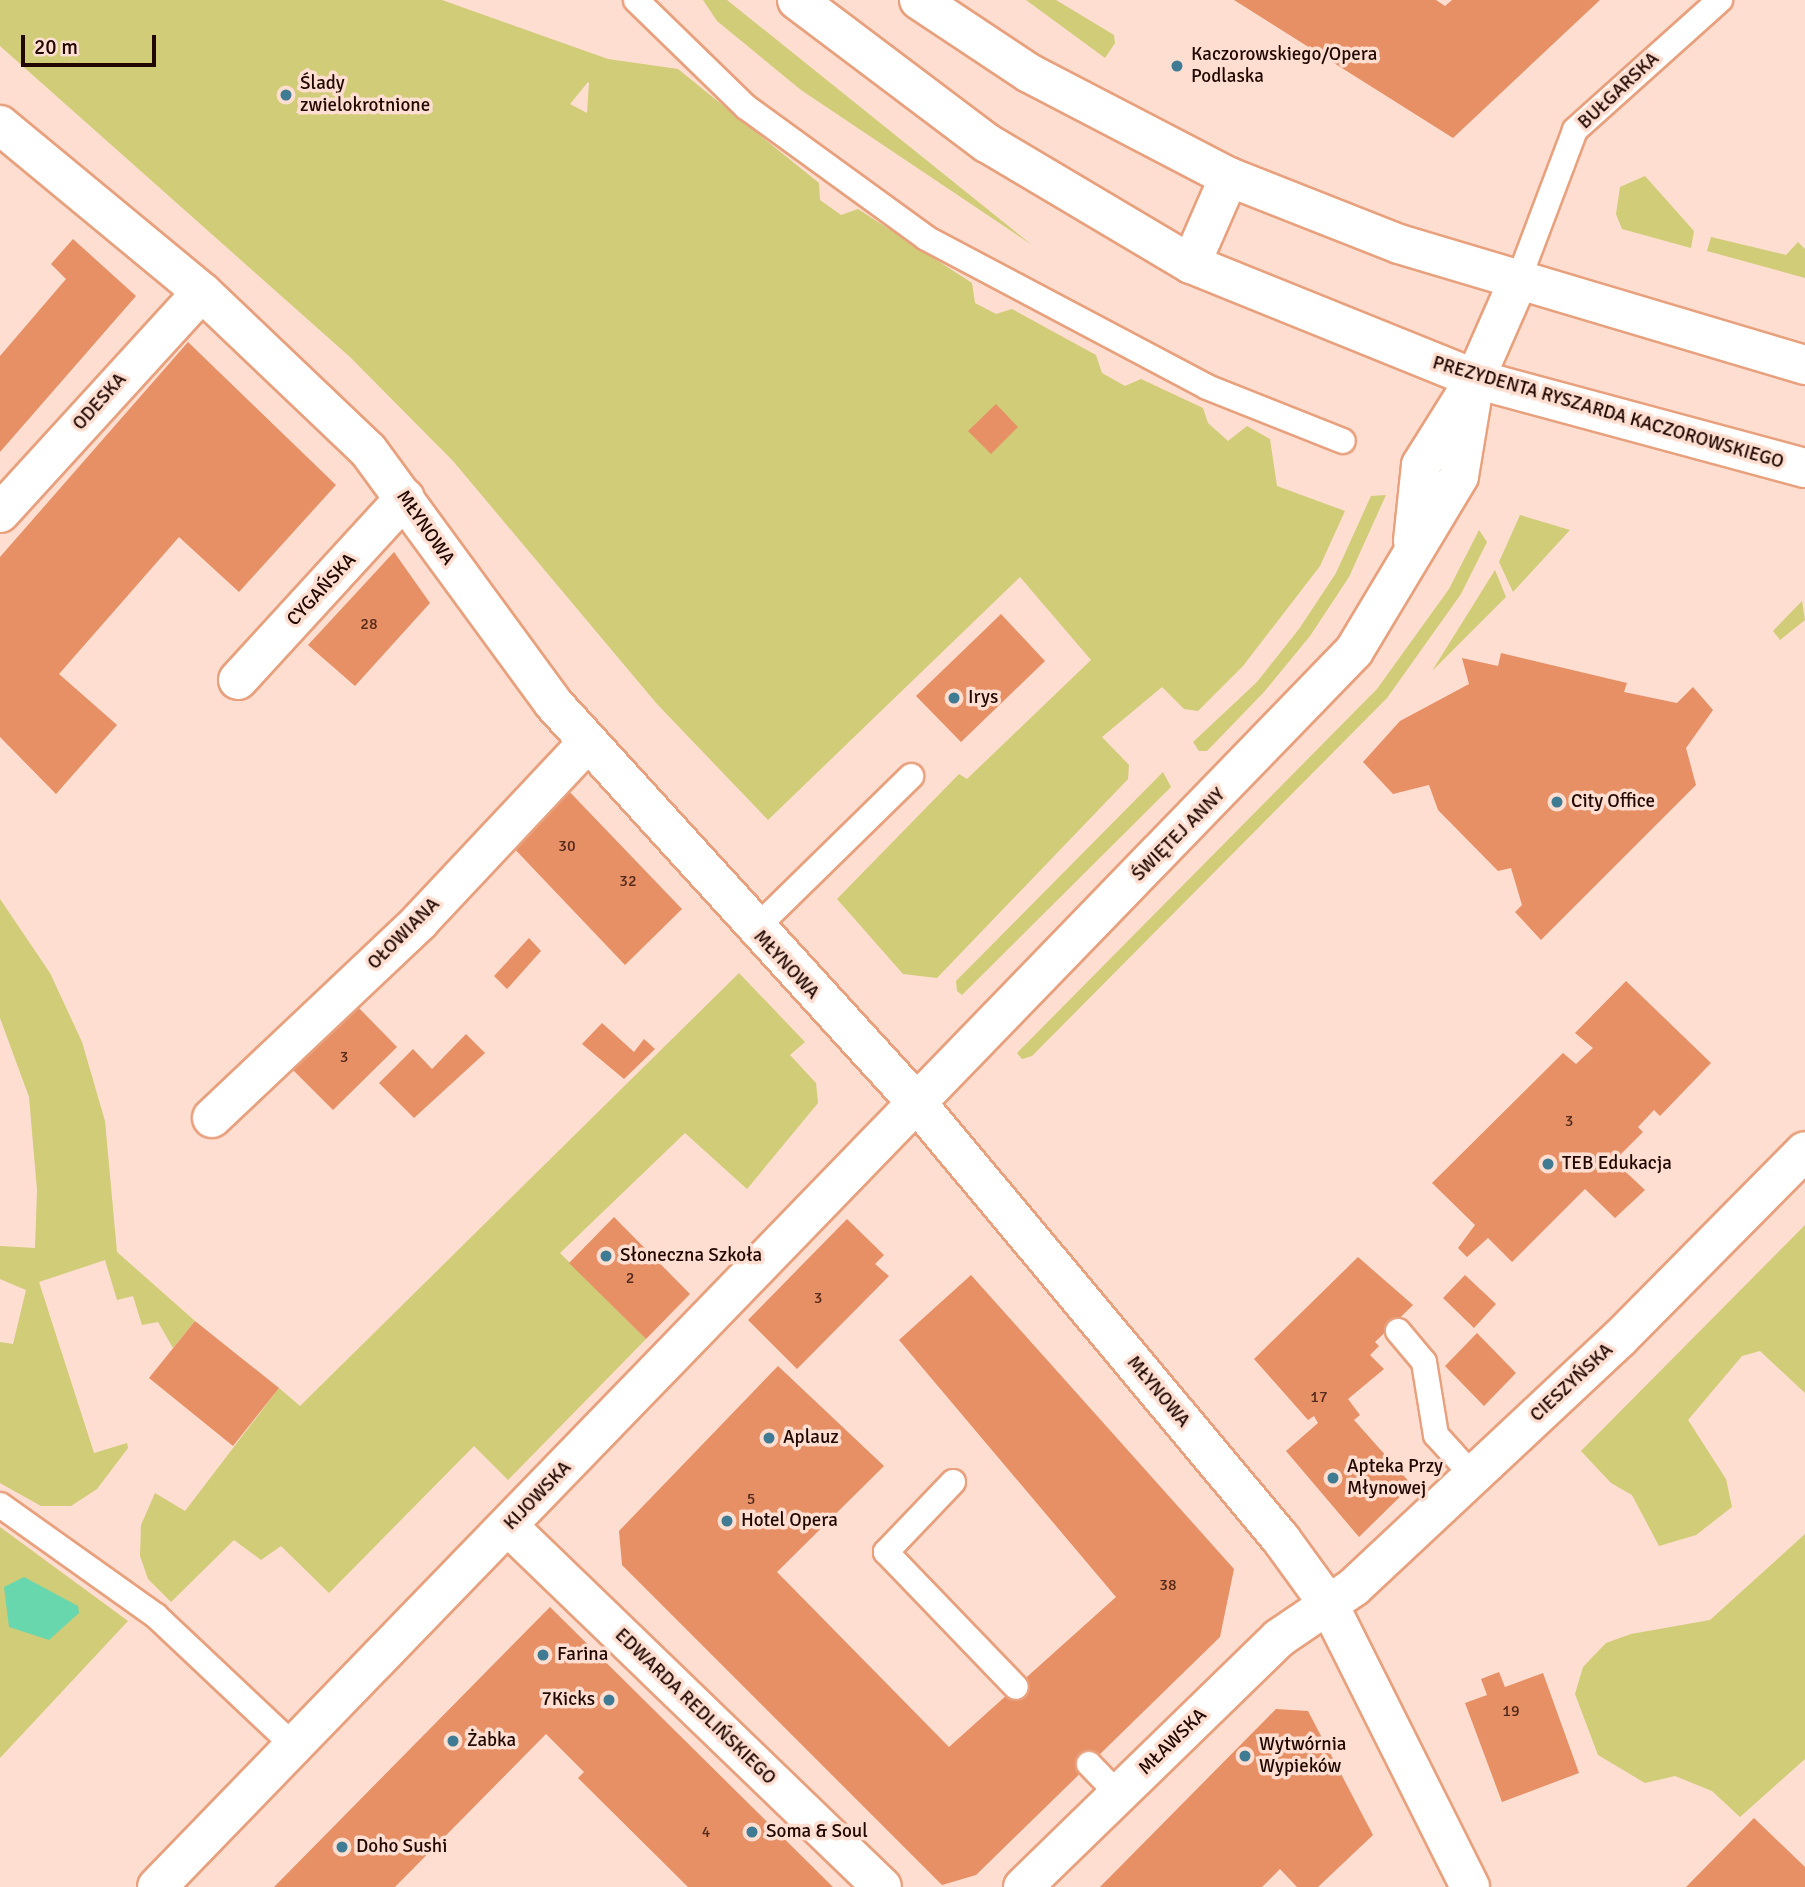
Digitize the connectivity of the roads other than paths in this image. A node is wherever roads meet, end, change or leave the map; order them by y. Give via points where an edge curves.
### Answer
1 (636, 0) edge
2 (797, 0) edge
3 (919, 0) edge
4 (1720, 0) edge
5 (0, 125) edge
6 (1229, 177) junction
7 (1191, 264) junction
8 (1518, 281) junction
9 (202, 292) junction
10 (1805, 365) edge
11 (1475, 379) junction
12 (1343, 441) dead end
13 (1805, 468) edge
14 (405, 498) junction
15 (0, 513) edge
16 (238, 680) dead end
17 (587, 743) junction
18 (911, 776) dead end
19 (754, 930) junction
20 (915, 1101) junction
21 (212, 1118) dead end
22 (1805, 1151) edge
23 (1398, 1331) dead end
24 (1473, 1476) junction
25 (953, 1482) dead end
26 (0, 1505) edge
27 (509, 1527) junction
28 (1329, 1605) junction
29 (1016, 1687) dead end
30 (295, 1747) junction
31 (1089, 1764) dead end
32 (1118, 1794) junction
33 (157, 1887) edge
34 (882, 1887) edge
35 (1023, 1887) edge
36 (1470, 1887) edge

1 - 12 lane via 747,107 926,238 1207,387
2 - 7 street, PREZYDENTA RYSZARDA KACZOROWSKIEGO via 987,143
3 - 6 street via 1029,73
4 - 8 lane, BUŁGARSKA via 1575,130
5 - 9 street, MŁYNOWA
6 - 7 street
6 - 8 street via 1399,244
7 - 11 street, PREZYDENTA RYSZARDA KACZOROWSKIEGO
8 - 10 street
8 - 11 street, ŚWIĘTEJ ANNY
9 - 14 street, MŁYNOWA via 315,394
9 - 15 street, ODESKA
11 - 13 street, PREZYDENTA RYSZARDA KACZOROWSKIEGO
11 - 20 street, ŚWIĘTEJ ANNY via 1421,466 1412,546 1354,651
14 - 16 street, CYGAŃSKA
14 - 17 street, MŁYNOWA
17 - 19 street, MŁYNOWA
17 - 21 street, OŁOWIANA via 420,921
18 - 19 lane
19 - 20 street, MŁYNOWA
20 - 27 street, KIJOWSKA
20 - 28 street, MŁYNOWA
22 - 24 street, CIESZYŃSKA
23 - 24 lane via 1424,1362 1436,1435
24 - 28 street, CIESZYŃSKA
25 - 29 lane via 886,1552
26 - 30 lane via 156,1616
27 - 30 street, KIJOWSKA
27 - 34 street, EDWARDA REDLIŃSKIEGO
28 - 32 street, MŁAWSKA via 1279,1638
28 - 36 street, MŁYNOWA
30 - 33 street, KIJOWSKA
31 - 32 lane
32 - 35 street, MŁAWSKA

